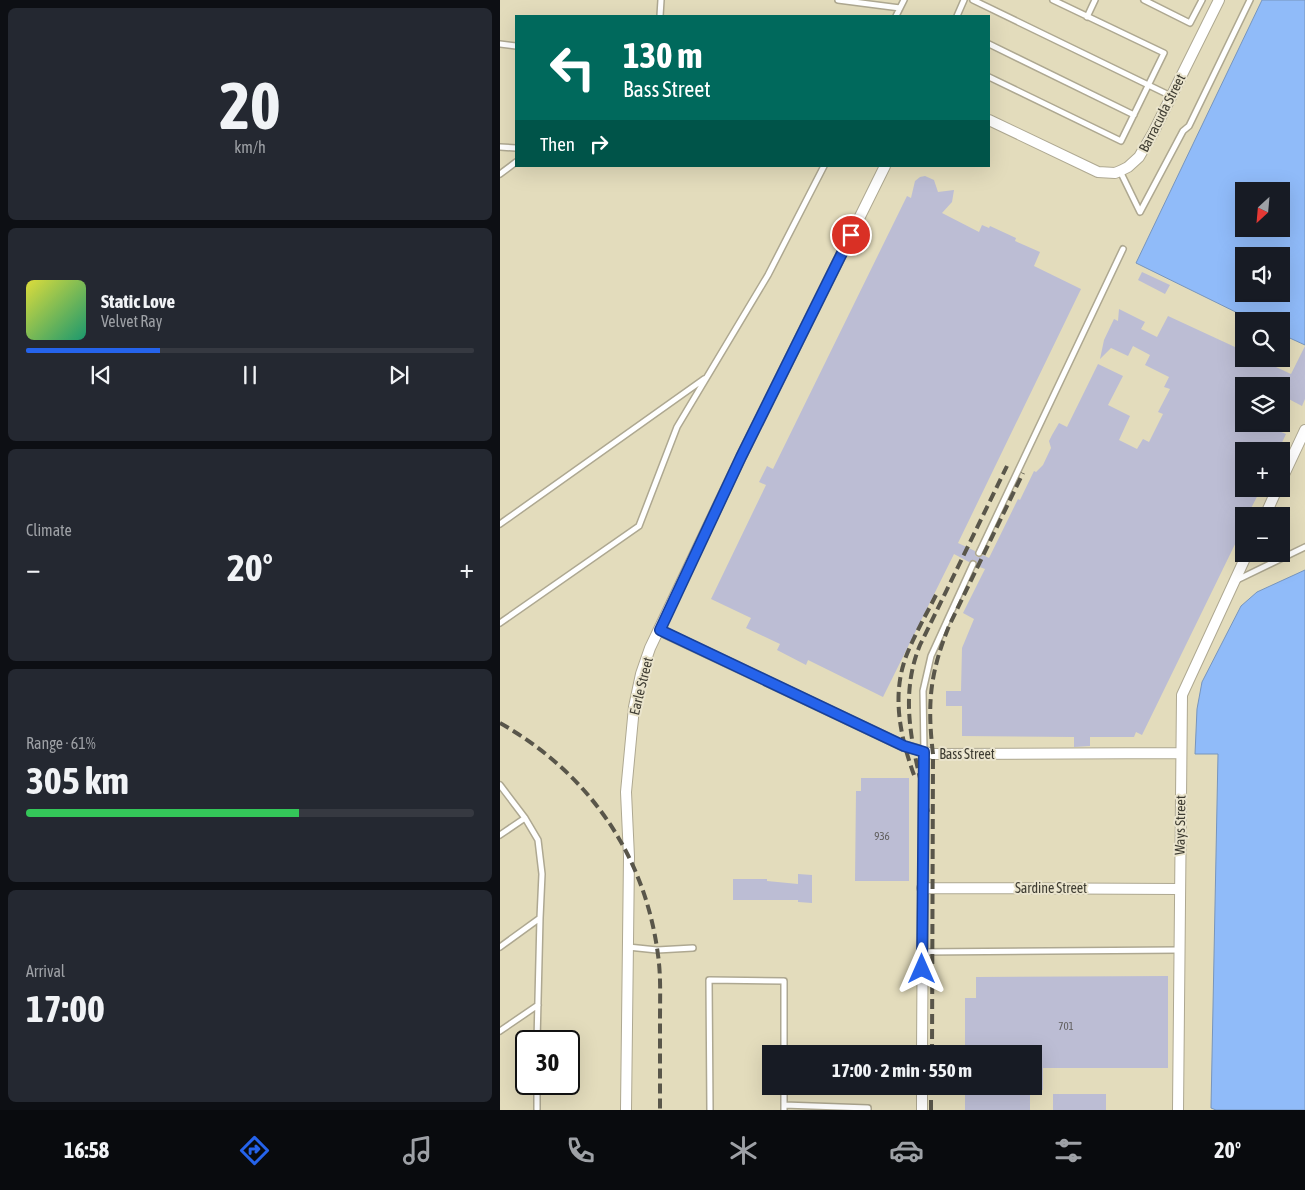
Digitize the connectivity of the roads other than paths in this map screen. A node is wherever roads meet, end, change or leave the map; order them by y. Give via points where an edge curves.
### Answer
1 (661, 0) edge
2 (838, 0) edge
3 (904, 0) edge
4 (964, 0) edge
5 (973, 0) edge
6 (1053, 0) edge
7 (1095, 0) edge
8 (1144, 0) edge
9 (1202, 0) edge
10 (1219, 0) edge
11 (1250, 0) edge
12 (874, 3) edge
13 (900, 8) junction
14 (660, 15) edge
15 (896, 15) edge
16 (957, 15) edge
17 (1088, 16) junction
18 (500, 44) edge
19 (990, 44) edge
20 (515, 46) edge
21 (990, 77) edge
22 (1148, 85) junction
23 (1171, 96) junction
24 (1134, 115) junction
25 (990, 120) edge
26 (500, 146) edge
27 (515, 148) edge
28 (515, 163) edge
29 (823, 167) edge
30 (885, 167) edge
31 (1120, 171) junction
32 (500, 174) edge
33 (1122, 249) dead end
34 (706, 378) junction
35 (1305, 430) edge
36 (1305, 448) edge
37 (1293, 455) junction
38 (1290, 462) edge
39 (500, 524) edge
40 (1305, 547) edge
41 (978, 553) dead end
42 (1243, 562) edge
43 (974, 564) dead end
44 (1235, 581) junction
45 (500, 623) edge
46 (660, 630) junction
47 (924, 752) junction
48 (1181, 753) junction
49 (500, 785) edge
50 (525, 818) junction
51 (500, 835) edge
52 (922, 888) junction
53 (1179, 889) junction
54 (540, 918) junction
55 (500, 947) edge
56 (628, 947) junction
57 (693, 948) dead end
58 (1179, 950) junction
59 (922, 952) junction
60 (538, 1005) junction
61 (537, 1030) edge
62 (500, 1031) edge
63 (784, 1045) edge
64 (922, 1045) edge
65 (537, 1095) edge
66 (922, 1095) edge
67 (784, 1107) edge
68 (536, 1110) edge
69 (626, 1110) edge
70 (710, 1110) edge
71 (868, 1110) edge
72 (922, 1110) edge
73 (1178, 1110) edge

1 - 14 lane
2 - 12 lane
3 - 13 lane
4 - 16 lane
5 - 22 lane
6 - 17 lane
7 - 17 lane
8 - 9 lane via 1190,23
10 - 23 street, Barracuda Street
11 - 31 lane via 1189,126 1183,131 1140,212
12 - 13 lane
13 - 15 lane
17 - 22 lane via 1164,53
18 - 20 lane
19 - 24 lane
21 - 24 lane via 1121,141
22 - 23 lane
22 - 24 lane
23 - 31 street, Barracuda Street via 1139,157
25 - 31 street via 1098,172
26 - 27 lane
28 - 32 lane
29 - 34 lane via 768,275
30 - 46 street, Earle Street via 741,457
33 - 41 lane
34 - 39 lane
34 - 45 lane via 677,427 639,526
35 - 37 street
36 - 37 lane
37 - 38 street
40 - 44 lane
42 - 44 street, Ways Street
43 - 47 lane via 931,656 923,691
44 - 48 street, Ways Street via 1182,695
46 - 47 street, Bass Street via 904,746
46 - 56 street, Earle Street via 641,674 633,717 626,792
47 - 48 street, Bass Street
47 - 52 street
48 - 53 street, Ways Street
49 - 50 lane
50 - 51 lane
50 - 54 lane via 538,840 542,874
52 - 53 street, Sardine Street
52 - 59 street
53 - 58 street, Ways Street
54 - 55 lane
54 - 60 lane
56 - 57 lane via 657,950
56 - 69 street, Earle Street
58 - 59 lane
58 - 73 street, Ways Street
59 - 64 street
60 - 61 lane
60 - 62 lane
63 - 70 lane via 784,981 709,980
65 - 68 lane
66 - 72 street
67 - 71 lane

